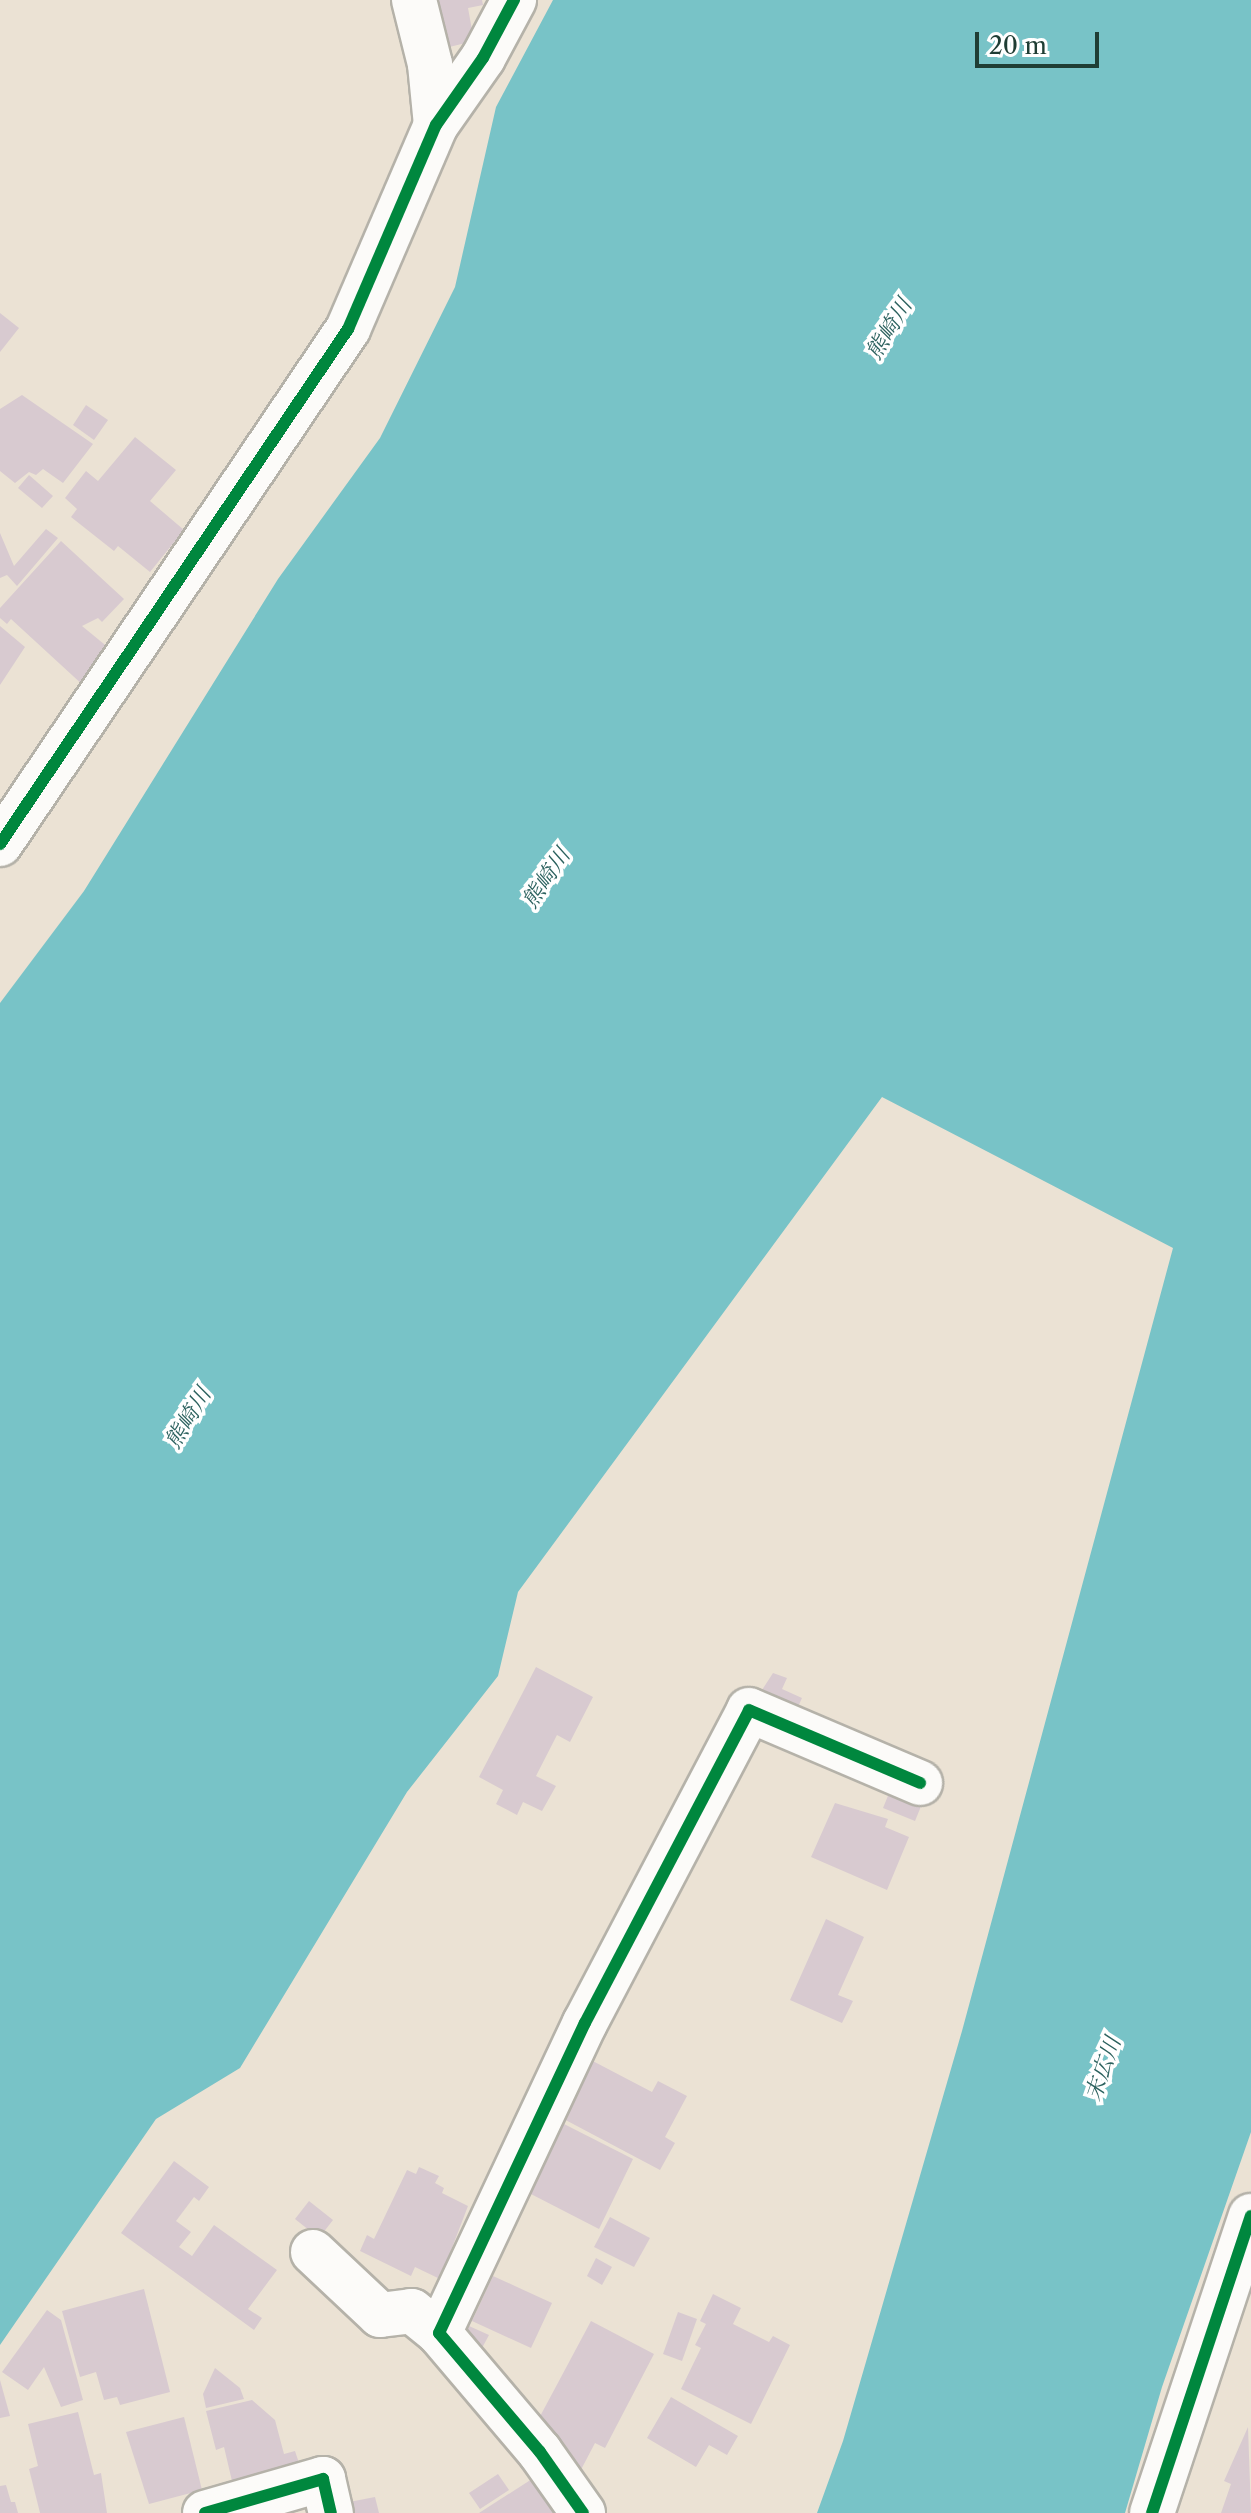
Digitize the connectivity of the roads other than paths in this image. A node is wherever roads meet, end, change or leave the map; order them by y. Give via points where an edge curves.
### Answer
1 (414, 0) edge
2 (514, 0) edge
3 (436, 125) junction
4 (0, 844) edge
5 (920, 1783) dead end
6 (1251, 2216) edge
7 (313, 2252) dead end
8 (439, 2333) junction
9 (205, 2513) edge
10 (331, 2513) edge
11 (583, 2513) edge
12 (1152, 2513) edge

1 - 3 street via 430,64
2 - 3 street via 483,58
3 - 4 street via 348,329
5 - 8 street via 749,1710 585,2023
6 - 12 street
7 - 8 street via 380,2315 412,2311
8 - 11 street via 540,2452
9 - 10 street via 323,2479

